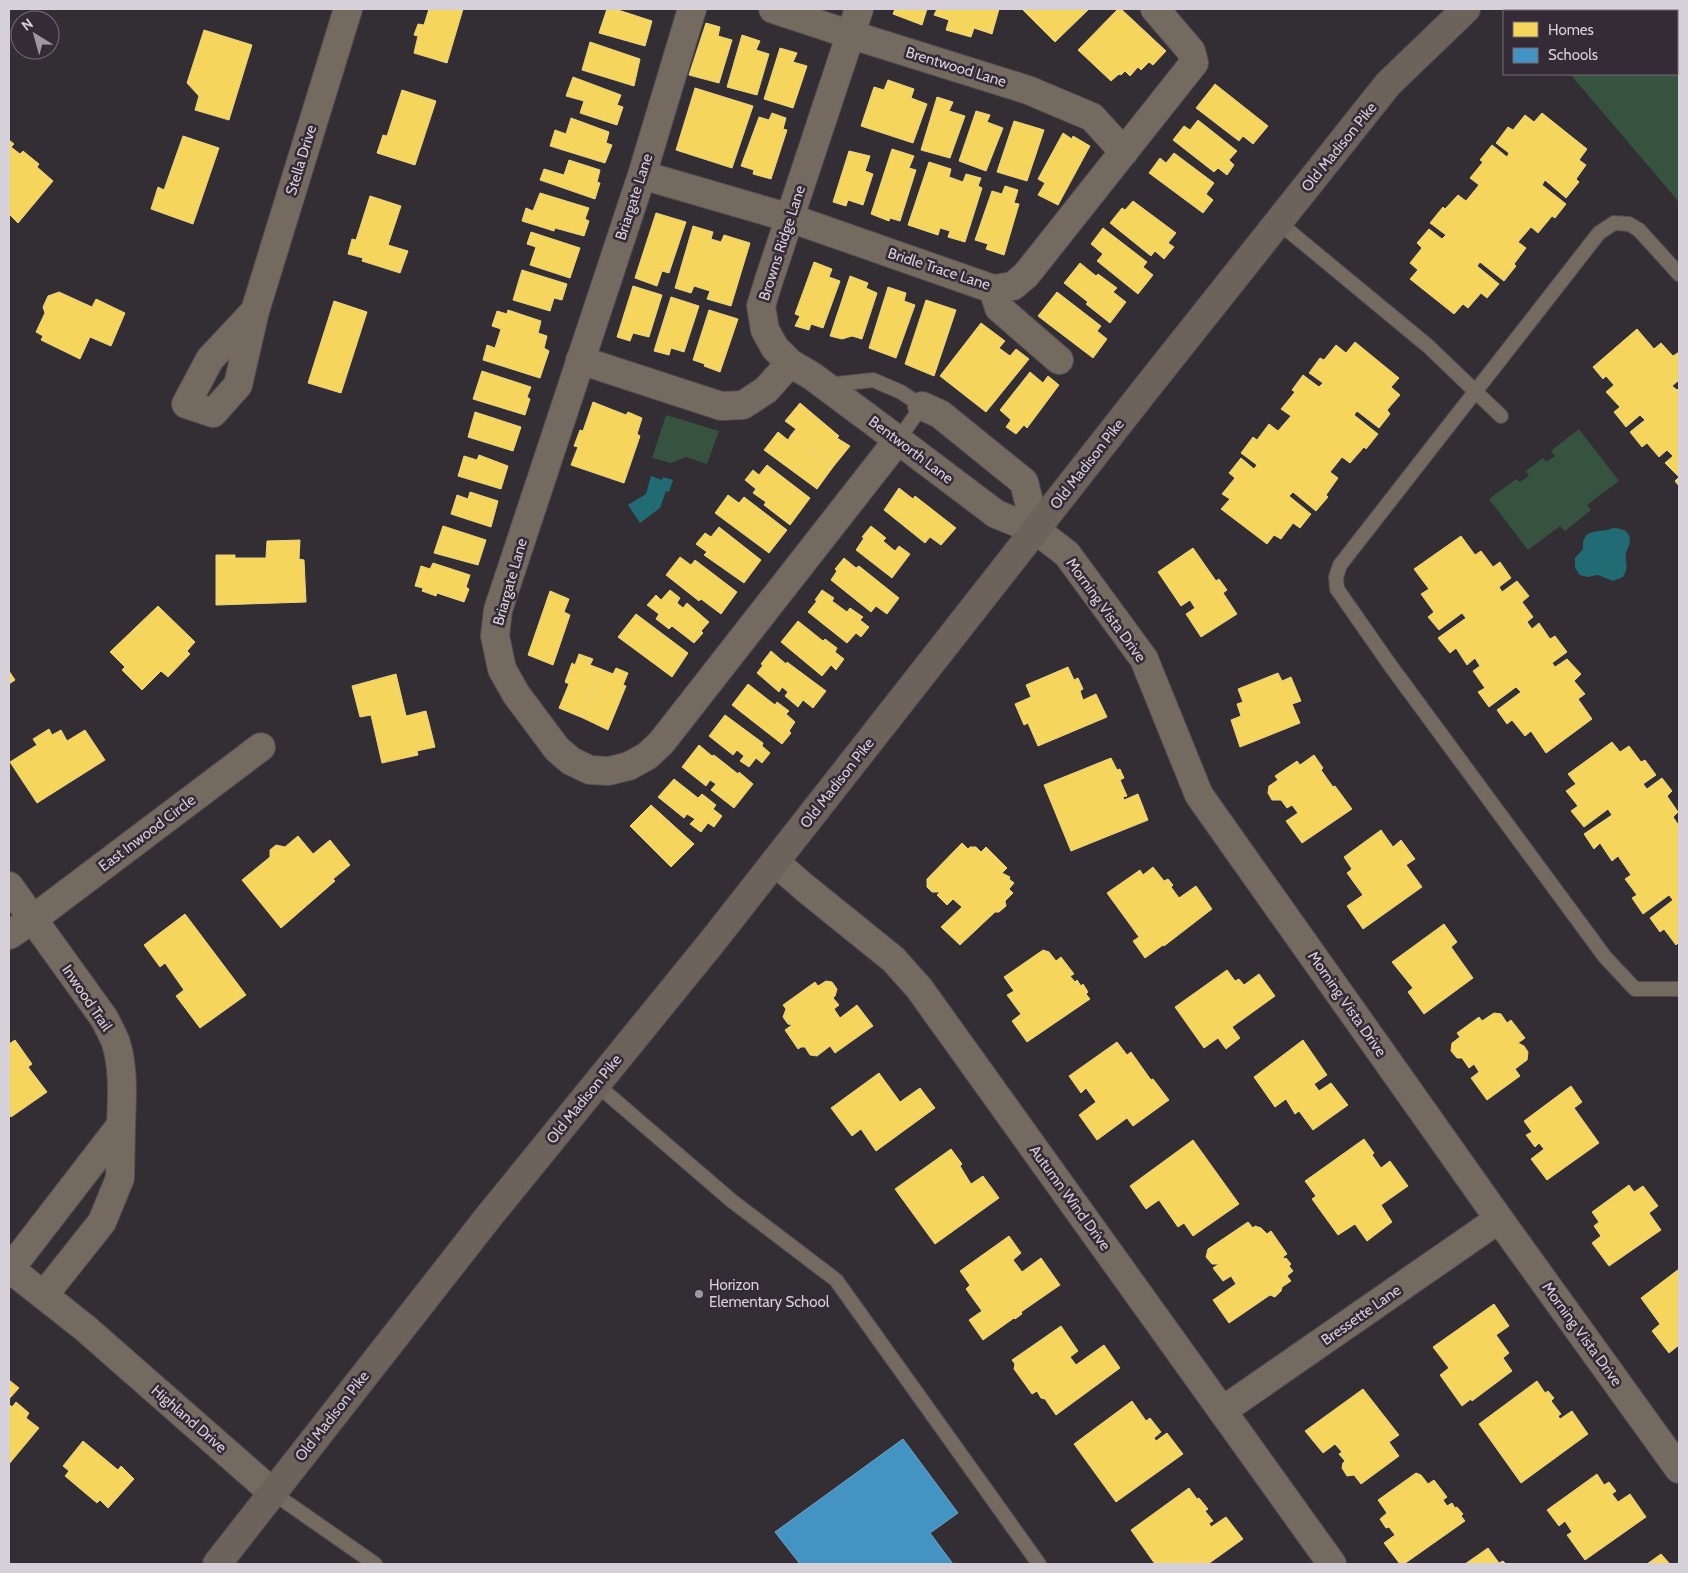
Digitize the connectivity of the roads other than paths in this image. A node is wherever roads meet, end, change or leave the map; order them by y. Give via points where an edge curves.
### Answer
1 (348, 9) edge
2 (692, 9) edge
3 (773, 9) edge
4 (859, 9) edge
5 (1155, 9) edge
6 (1466, 9) edge
7 (849, 34) junction
8 (1124, 152) junction
9 (642, 175) junction
10 (790, 218) junction
11 (1278, 222) junction
12 (1679, 274) edge
13 (992, 289) junction
14 (255, 311) dead end
15 (580, 360) junction
16 (1059, 360) dead end
17 (790, 362) junction
18 (824, 385) junction
19 (1476, 391) junction
20 (922, 406) junction
21 (1501, 416) dead end
22 (898, 440) junction
23 (1036, 530) junction
24 (261, 747) dead end
25 (775, 862) junction
26 (9, 886) edge
27 (33, 919) junction
28 (9, 935) edge
29 (1679, 989) edge
30 (596, 1084) junction
31 (121, 1125) junction
32 (1499, 1219) junction
33 (9, 1268) edge
34 (44, 1295) junction
35 (1222, 1411) junction
36 (1679, 1470) edge
37 (272, 1493) junction
38 (217, 1564) edge
39 (375, 1564) edge
40 (1039, 1564) edge
41 (1332, 1564) edge

1 - 14 street, Stella Drive
2 - 9 street, Briargate Lane
3 - 7 street, Brentwood Lane
4 - 7 street, Browns Ridge Lane
5 - 8 street, Bridle Trace Lane via 1191,51 1194,63
6 - 11 main road, Old Madison Pike via 1388,84
7 - 8 street, Brentwood Lane via 1037,93 1092,117
7 - 10 street, Browns Ridge Lane
8 - 13 street, Bridle Trace Lane via 1026,275 1013,286
9 - 10 street, Bridle Trace Lane
9 - 15 street, Briargate Lane
10 - 13 street, Bridle Trace Lane
10 - 17 street, Browns Ridge Lane via 761,306 764,330 775,348
11 - 19 lane via 1428,346
11 - 23 main road, Old Madison Pike
12 - 19 lane via 1639,230 1629,224 1614,223 1599,233
13 - 16 street via 999,308
15 - 17 street via 721,406 743,405 766,390
15 - 22 street, Briargate Lane via 498,610 495,636 502,669 516,694 557,749 571,761 590,770 609,771 629,766 661,743
17 - 18 street, Bentworth Lane
18 - 20 lane via 873,380 901,392
18 - 22 street, Bentworth Lane
19 - 21 lane
19 - 29 lane via 1340,565 1337,589 1605,957 1634,989
20 - 22 lane
20 - 23 street via 940,414 1024,482
22 - 23 street, Bentworth Lane via 996,514
23 - 25 main road, Old Madison Pike
23 - 32 street, Morning Vista Drive via 1067,554 1144,659 1199,796
24 - 27 street, East Inwood Circle
25 - 30 main road, Old Madison Pike
25 - 35 street, Autumn Wind Drive via 893,958 919,988
26 - 27 street, Inwood Trail
27 - 28 street, East Inwood Circle
27 - 31 street, Inwood Trail via 104,1018 116,1042 121,1074
30 - 37 main road, Old Madison Pike
30 - 40 lane via 732,1201 836,1280
31 - 33 street
31 - 34 street, Inwood Trail via 120,1178 102,1222
32 - 35 street, Bressette Lane
32 - 36 street, Morning Vista Drive
33 - 34 street, Highland Drive
34 - 37 street, Highland Drive
35 - 41 street, Autumn Wind Drive
37 - 38 main road, Old Madison Pike
37 - 39 lane, Highland Drive

